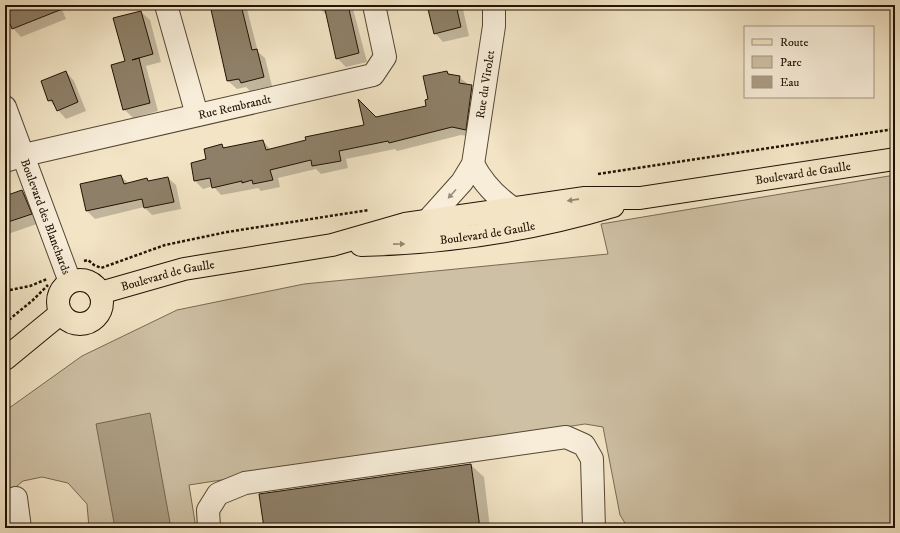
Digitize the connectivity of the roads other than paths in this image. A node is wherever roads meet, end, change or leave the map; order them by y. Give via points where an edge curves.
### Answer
1 (166, 5) edge
2 (374, 5) edge
3 (494, 5) edge
4 (5, 107) edge
5 (197, 115) junction
6 (15, 158) edge
7 (895, 159) edge
8 (474, 164) junction
9 (640, 198) junction
10 (514, 208) junction
11 (427, 221) junction
12 (332, 245) junction
13 (69, 276) junction
14 (100, 293) junction
15 (61, 313) junction
16 (5, 359) edge
17 (16, 498) dead end
18 (20, 528) edge
19 (209, 528) edge
20 (594, 528) edge

1 - 5 street
2 - 5 street, Rue Rembrandt via 385,57 373,75
3 - 8 street, Rue du Virolet via 494,26
4 - 6 street, Boulevard des Blanchards
5 - 6 street, Rue Rembrandt
6 - 13 street, Boulevard des Blanchards
7 - 9 main road, Boulevard de Gaulle
8 - 10 street via 481,178 499,199
8 -> 11 street, Rue du Virolet via 462,182
9 -> 10 main road, Boulevard de Gaulle via 585,198
12 -> 9 main road, Boulevard de Gaulle via 406,244 480,234 564,220
10 - 11 main road, Boulevard de Gaulle
11 - 12 main road, Boulevard de Gaulle via 405,224
12 - 14 main road, Boulevard de Gaulle via 184,269
13 - 14 main road via 91,283
13 - 15 main road via 60,292 58,306
14 - 15 main road via 101,308 93,319 79,324
15 - 16 main road
17 - 18 street
19 - 20 street via 208,510 218,494 245,483 566,437 584,445 592,458

